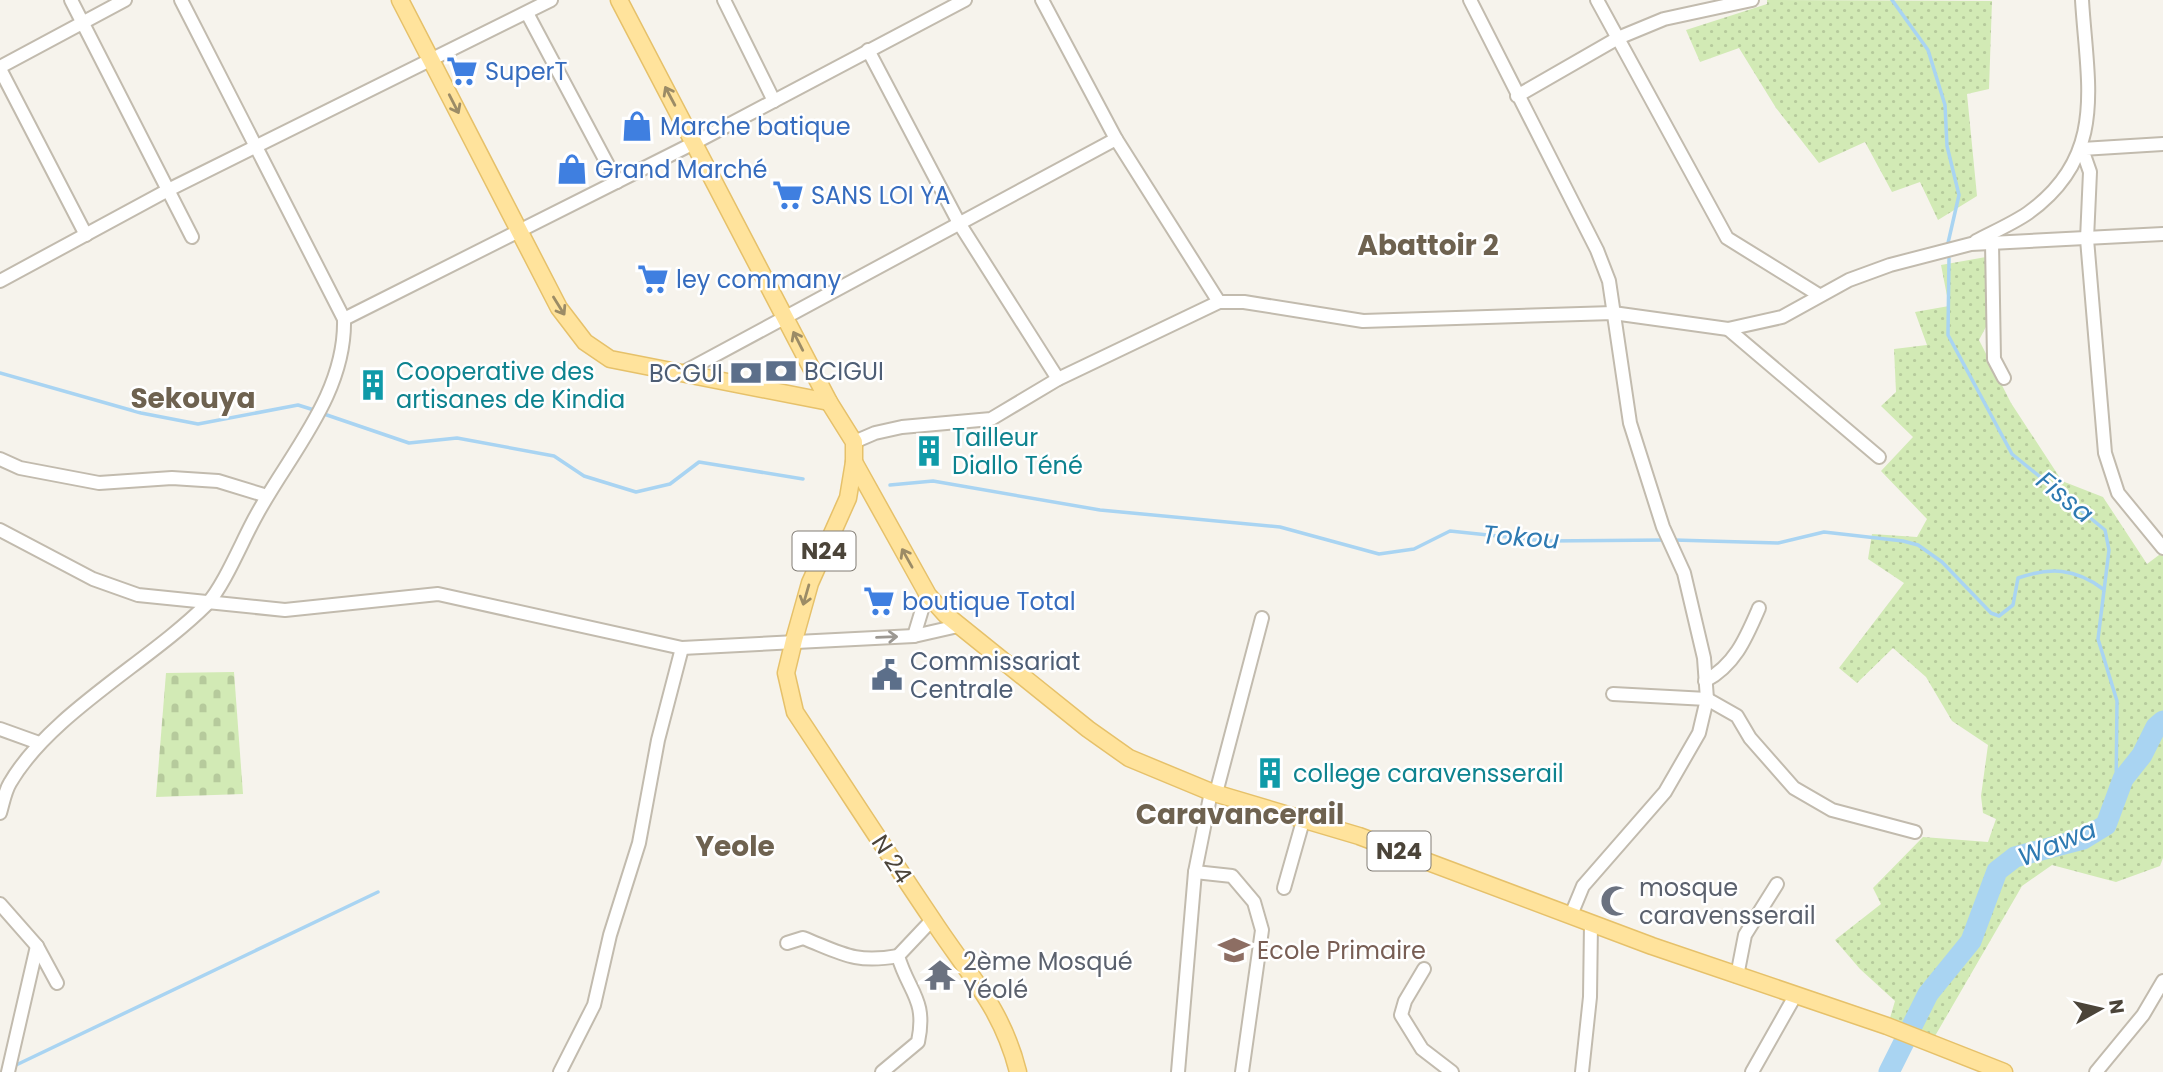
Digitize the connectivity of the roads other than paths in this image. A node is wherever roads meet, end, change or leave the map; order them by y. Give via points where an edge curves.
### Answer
1 (71, 0) edge
2 (125, 0) edge
3 (181, 0) edge
4 (400, 0) edge
5 (551, 0) edge
6 (619, 0) edge
7 (724, 0) edge
8 (965, 0) edge
9 (1042, 0) edge
10 (1470, 0) edge
11 (1597, 0) edge
12 (1752, 0) edge
13 (2082, 0) edge
14 (527, 13) junction
15 (83, 22) junction
16 (1618, 38) junction
17 (868, 50) junction
18 (432, 60) junction
19 (0, 68) edge
20 (1517, 96) junction
21 (774, 101) junction
22 (1116, 139) junction
23 (695, 143) junction
24 (2163, 144) edge
25 (257, 146) junction
26 (2082, 149) junction
27 (617, 182) junction
28 (170, 189) junction
29 (959, 223) junction
30 (520, 231) junction
31 (2163, 234) edge
32 (86, 235) junction
33 (192, 237) dead end
34 (2087, 239) junction
35 (1992, 243) junction
36 (1971, 244) junction
37 (0, 281) edge
38 (1819, 295) junction
39 (1219, 302) junction
40 (1614, 313) junction
41 (786, 316) junction
42 (344, 319) junction
43 (1728, 329) junction
44 (682, 373) junction
45 (2004, 378) dead end
46 (1058, 379) junction
47 (829, 402) junction
48 (853, 442) junction
49 (1879, 457) dead end
50 (0, 459) edge
51 (854, 463) junction
52 (267, 496) junction
53 (0, 530) edge
54 (2163, 548) edge
55 (927, 593) junction
56 (209, 601) junction
57 (1759, 608) dead end
58 (1262, 618) dead end
59 (958, 626) junction
60 (914, 636) junction
61 (794, 640) junction
62 (682, 648) junction
63 (1705, 681) junction
64 (1613, 695) dead end
65 (1707, 698) junction
66 (0, 729) edge
67 (39, 743) junction
68 (1213, 792) junction
69 (0, 813) edge
70 (1303, 821) junction
71 (1915, 832) dead end
72 (1195, 872) junction
73 (1777, 884) dead end
74 (1284, 888) dead end
75 (0, 904) edge
76 (1571, 915) junction
77 (932, 919) junction
78 (1591, 923) junction
79 (787, 943) dead end
80 (37, 946) junction
81 (898, 956) junction
82 (1424, 970) dead end
83 (1737, 976) junction
84 (2163, 981) edge
85 (57, 983) dead end
86 (1795, 996) junction
87 (9, 1066) edge
88 (560, 1072) edge
89 (882, 1072) edge
90 (1018, 1072) edge
91 (1178, 1072) edge
92 (1242, 1072) edge
93 (1452, 1072) edge
94 (1582, 1072) edge
95 (1752, 1072) edge
96 (2004, 1072) edge
97 (2096, 1072) edge

1 - 15 street
2 - 15 street
3 - 25 street
4 - 18 main road
5 - 14 street
23 -> 6 main road
7 - 21 street
8 - 17 street
9 - 22 street
10 - 20 street
11 - 16 street
12 - 16 street via 1664,19
13 - 26 street via 2089,111
14 - 18 street
14 - 27 street
15 - 19 street
15 - 28 street
16 - 20 street
16 - 38 street via 1727,238
17 - 21 street
17 - 29 street
18 - 25 street
18 -> 30 main road
19 - 32 street
20 - 40 street via 1597,250 1609,281
21 - 23 street
22 - 29 street
22 - 39 street
23 - 27 street
23 - 41 main road
24 - 26 street
25 - 28 street
25 - 42 street
26 - 34 street via 2090,172
26 - 36 street via 2069,172 2029,212
27 - 30 street
28 - 32 street
28 - 33 street
29 - 41 street
29 - 46 street
30 - 42 street
30 -> 44 main road via 559,308 585,342 610,359
31 - 34 street
32 - 37 street
34 - 35 street
34 - 54 street via 2109,472 2128,509
35 - 36 street
35 - 45 street via 1994,359
36 - 38 street via 1890,265
38 - 43 street via 1782,317
39 - 40 street via 1363,321
39 - 46 street
40 - 43 street
40 - 63 street via 1630,423 1663,527 1684,573
41 - 44 street
47 -> 41 main road
42 - 52 street via 345,343 324,401
43 - 49 street
44 - 47 main road
46 - 48 street via 991,419 902,426
47 - 48 main road
48 - 51 main road
50 - 52 street via 20,468 99,483 172,478 218,481
55 -> 51 main road, N24
51 -> 61 main road, N24 via 848,498 810,583
52 - 56 street
53 - 56 street via 93,579 138,595
55 - 59 main road, N24
55 - 60 street
56 - 62 street via 285,610 438,594
56 - 67 street
57 - 63 street via 1745,642 1723,672
58 - 68 street
59 - 60 street
59 - 68 main road, N24 via 1129,758
61 -> 60 street
61 - 62 street
61 - 77 main road, N 24 / N24 via 786,673 795,712
62 - 88 street via 658,740 639,843 594,1005
63 - 65 street
64 - 65 street
65 - 71 street via 1737,716 1794,788 1832,810
65 - 76 street via 1699,733 1665,792 1583,886
66 - 67 street
67 - 69 street via 9,784
68 - 70 main road, N24
68 - 72 street
70 - 74 street
70 - 76 main road, N24 via 1359,836
72 - 91 street
72 - 92 street via 1232,876 1254,902 1262,930
73 - 83 street via 1745,935
75 - 80 street
76 - 78 main road, N24
77 - 81 street
77 - 90 main road, N 24 / N24 via 992,1004 1009,1037
78 - 83 main road, N24
78 - 94 street via 1590,998
79 - 81 street via 803,938 837,954 875,960
80 - 85 street
80 - 87 street
81 - 89 street via 918,998 921,1026 918,1042
82 - 93 street via 1401,1015 1422,1049
83 - 86 main road, N24
84 - 97 street via 2143,1015
86 - 95 street
86 - 96 main road, N24

